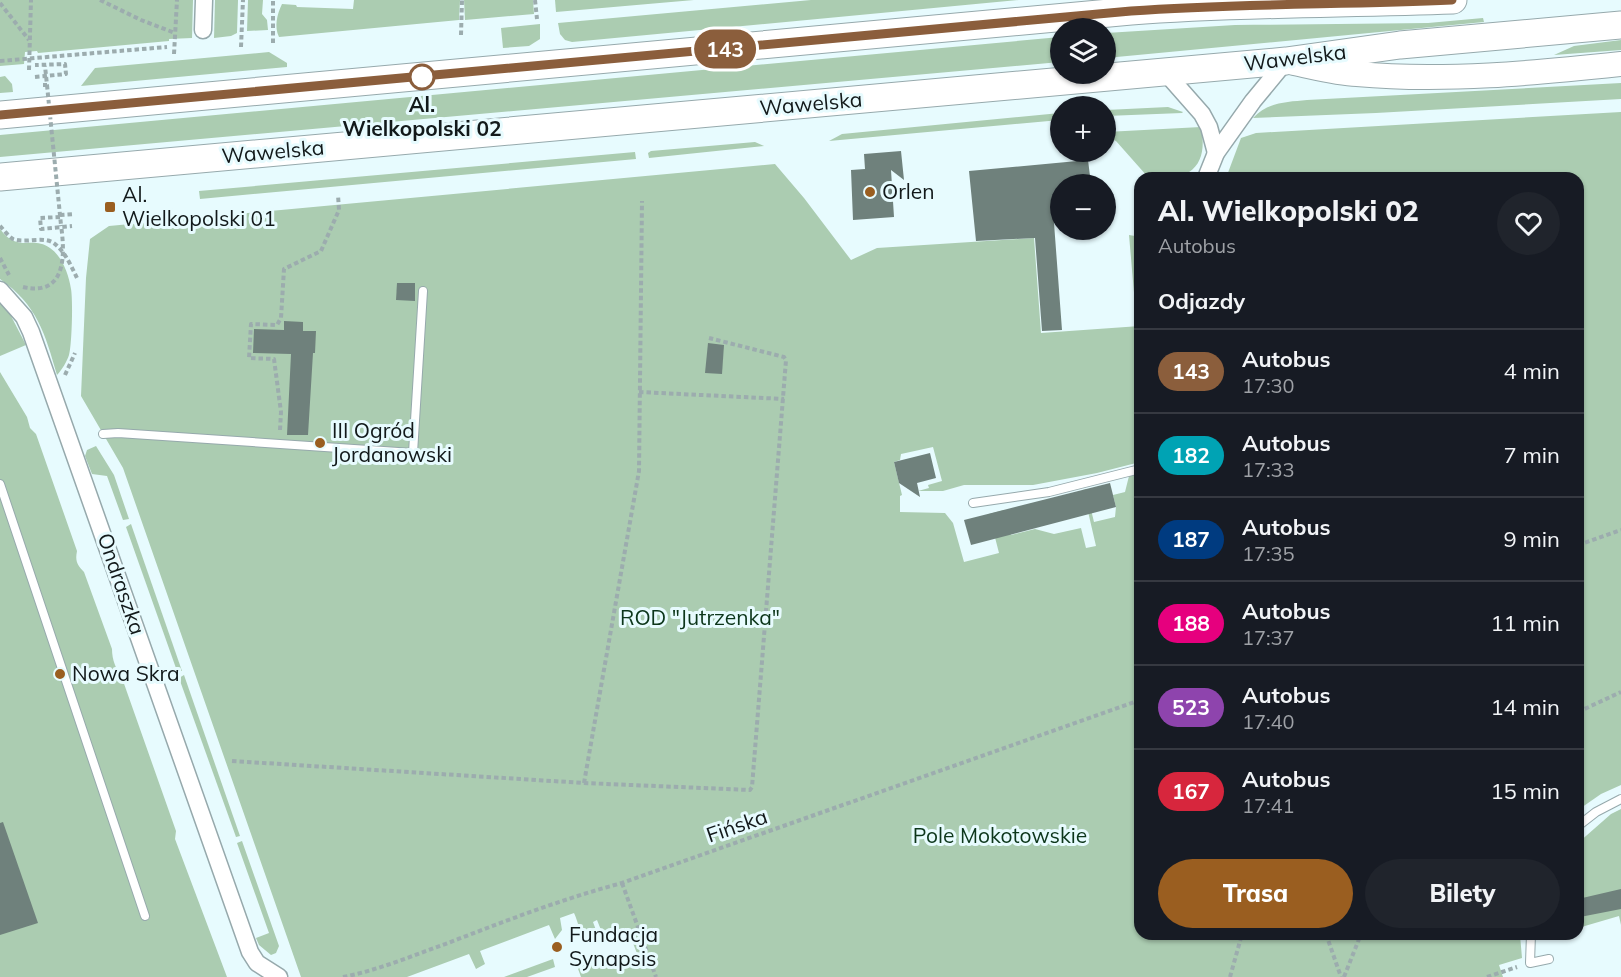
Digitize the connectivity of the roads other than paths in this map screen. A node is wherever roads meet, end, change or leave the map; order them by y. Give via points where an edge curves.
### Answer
1 (204, 0) edge
2 (1453, 0) edge
3 (1254, 3) edge
4 (1130, 5) edge
5 (1621, 25) edge
6 (203, 30) dead end
7 (1286, 61) junction
8 (1621, 64) edge
9 (1165, 72) junction
10 (0, 115) edge
11 (1216, 153) junction
12 (1208, 172) edge
13 (0, 177) edge
14 (9, 283) edge
15 (423, 291) dead end
16 (103, 434) dead end
17 (1134, 471) edge
18 (0, 484) edge
19 (973, 503) dead end
20 (1621, 799) edge
21 (1584, 821) edge
22 (145, 916) dead end
23 (1531, 940) edge
24 (1549, 959) dead end
25 (279, 977) edge

1 - 6 street
2 - 3 main road
3 - 4 main road
4 - 10 main road
5 - 7 main road, Wawelska via 1400,45
7 - 8 main road via 1356,74 1425,76
7 - 9 main road, Wawelska
7 - 11 street
9 - 11 street via 1202,114
9 - 13 main road, Wawelska
11 - 12 street
14 - 25 street, Ondraszka via 31,332 250,952 257,963
15 - 16 lane via 413,453
17 - 19 lane via 1049,492
18 - 22 lane
20 - 21 lane
23 - 24 lane via 1530,963

